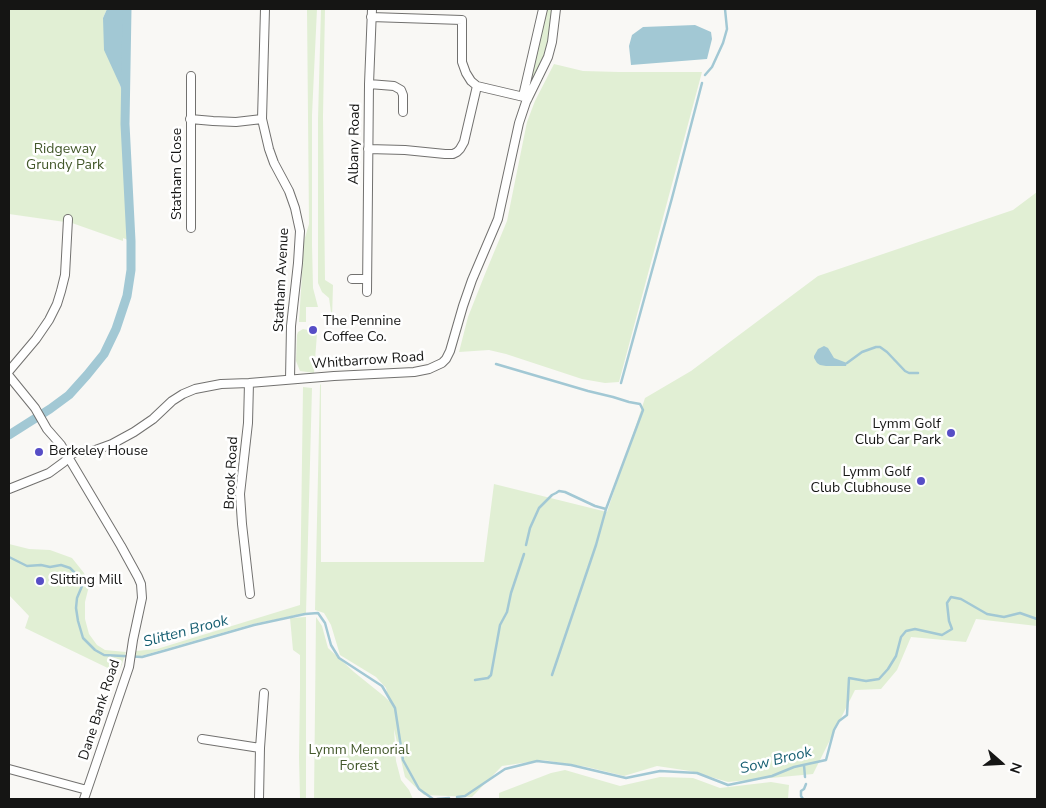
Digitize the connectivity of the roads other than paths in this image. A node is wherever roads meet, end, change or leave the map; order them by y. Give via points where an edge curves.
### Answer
1 (266, 9) edge
2 (543, 9) edge
3 (556, 9) edge
4 (371, 13) edge
5 (191, 76) dead end
6 (368, 84) junction
7 (476, 86) junction
8 (525, 97) junction
9 (403, 112) dead end
10 (190, 119) junction
11 (262, 120) junction
12 (368, 149) junction
13 (68, 219) dead end
14 (191, 228) dead end
15 (352, 279) dead end
16 (367, 279) junction
17 (368, 292) dead end
18 (9, 371) edge
19 (9, 376) edge
20 (290, 379) junction
21 (249, 383) junction
22 (68, 457) junction
23 (9, 488) edge
24 (250, 594) dead end
25 (264, 693) dead end
26 (202, 739) dead end
27 (260, 748) junction
28 (9, 769) edge
29 (87, 796) edge
30 (259, 799) edge

1 - 11 street, Statham Avenue
2 - 8 street
3 - 8 street, Whitbarrow Road via 550,50 543,69
4 - 6 street, Albany Road
4 - 7 street via 462,20 462,62
5 - 10 street, Statham Close
6 - 9 street via 398,87 403,94
6 - 12 street, Albany Road
7 - 8 street
7 - 12 street via 464,142 457,152
8 - 20 street, Whitbarrow Road via 498,219 472,280 452,346 442,363 414,372
10 - 11 street, Statham Close
10 - 14 street, Statham Close
11 - 20 street, Statham Avenue via 269,149 289,191 300,231
12 - 16 street, Albany Road
13 - 18 street via 65,275 57,304 36,339
15 - 16 street
16 - 17 street, Albany Road
19 - 22 street, Dane Bank Road
20 - 21 street, Whitbarrow Road
21 - 22 street, Whitbarrow Road via 208,386 183,394 127,436 90,452 78,451
21 - 24 street, Brook Road via 240,494
22 - 23 street, Whitbarrow Road via 49,473
22 - 29 street, Dane Bank Road via 141,582 142,598 129,667
25 - 27 street
26 - 27 street
27 - 30 street
28 - 29 street, Dane Bank Road

